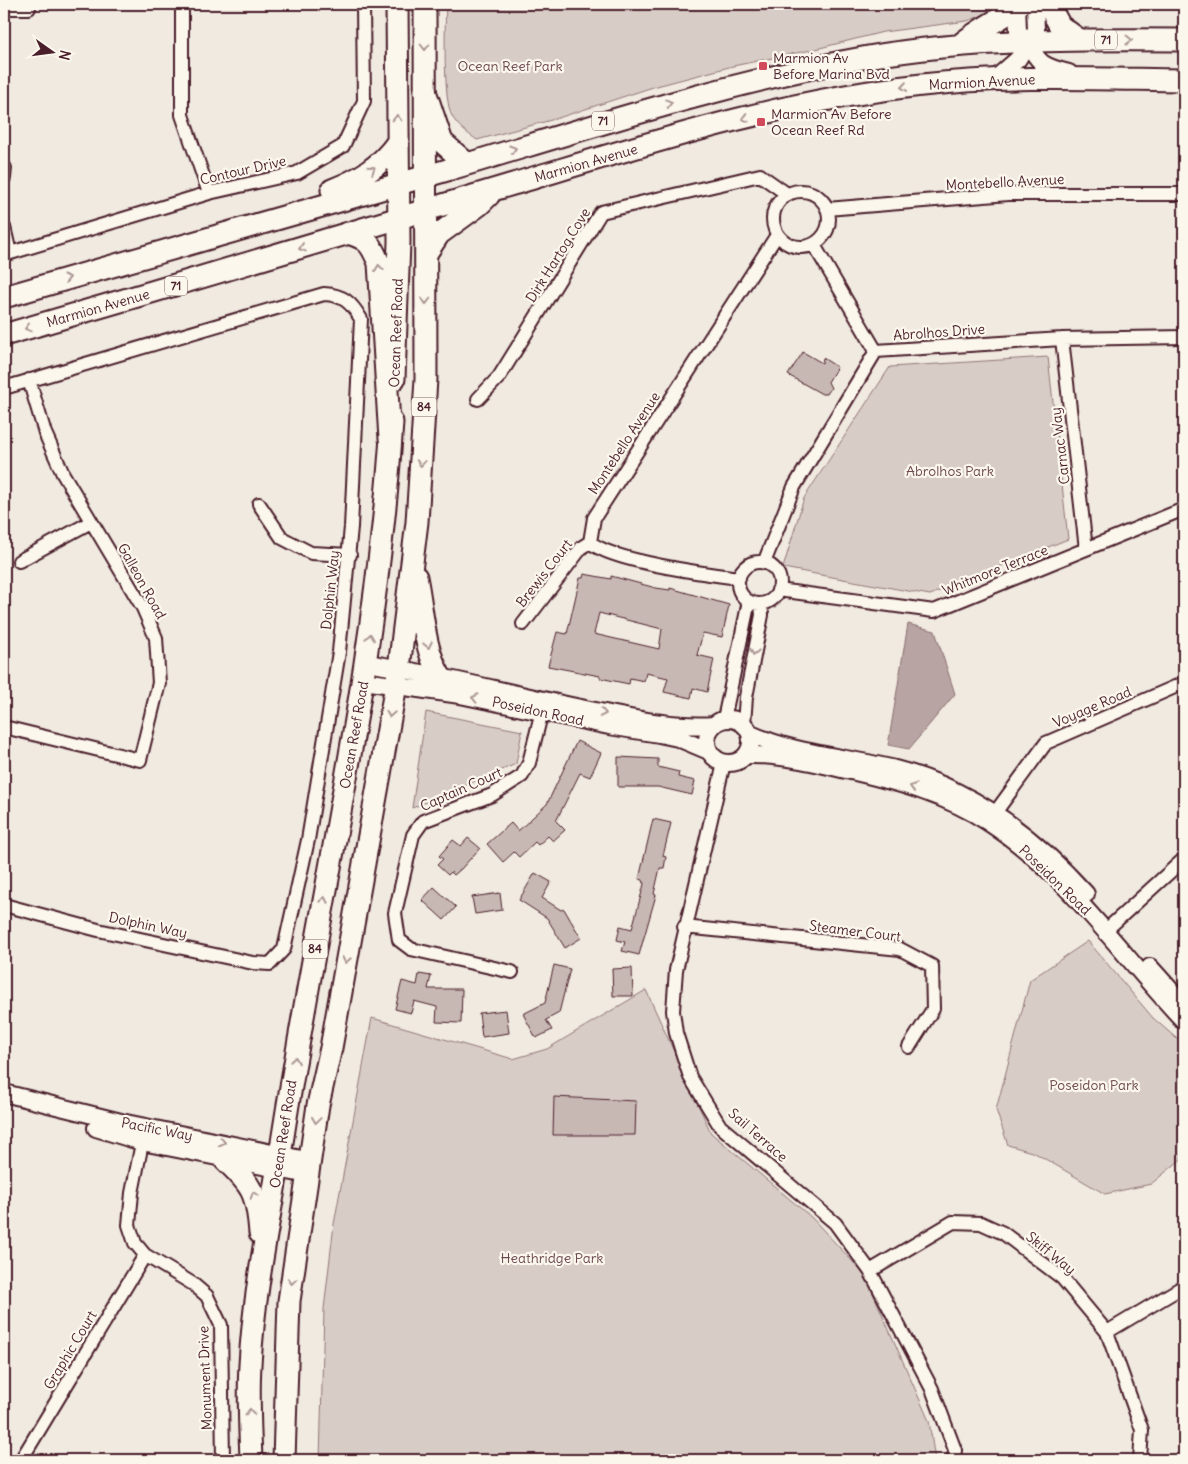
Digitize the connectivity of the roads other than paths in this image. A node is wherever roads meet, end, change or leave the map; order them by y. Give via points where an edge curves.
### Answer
1 (182, 4) edge
2 (363, 4) edge
3 (397, 4) edge
4 (425, 4) edge
5 (1048, 4) edge
6 (1023, 5) edge
7 (4, 8) edge
8 (29, 8) dead end
9 (1078, 39) junction
10 (1184, 40) edge
11 (1028, 42) junction
12 (959, 45) junction
13 (1093, 79) junction
14 (994, 80) junction
15 (1184, 80) edge
16 (425, 91) junction
17 (397, 144) junction
18 (467, 164) junction
19 (427, 176) junction
20 (398, 182) junction
21 (494, 190) junction
22 (208, 193) junction
23 (787, 194) junction
24 (1184, 194) edge
25 (827, 209) junction
26 (426, 210) junction
27 (399, 219) junction
28 (4, 227) edge
29 (348, 233) junction
30 (777, 235) junction
31 (192, 242) junction
32 (814, 244) junction
33 (427, 252) junction
34 (7, 254) edge
35 (4, 297) edge
36 (4, 335) edge
37 (1184, 337) edge
38 (1062, 339) junction
39 (876, 351) junction
40 (29, 380) junction
41 (4, 388) edge
42 (478, 399) dead end
43 (390, 439) junction
44 (259, 504) dead end
45 (1184, 509) edge
46 (91, 522) junction
47 (590, 542) junction
48 (1086, 549) junction
49 (350, 555) junction
50 (19, 561) dead end
51 (413, 562) junction
52 (764, 563) junction
53 (739, 578) junction
54 (778, 590) junction
55 (755, 602) junction
56 (523, 624) dead end
57 (365, 672) junction
58 (440, 676) junction
59 (397, 677) junction
60 (1184, 683) edge
61 (543, 706) junction
62 (719, 722) junction
63 (4, 727) edge
64 (747, 729) junction
65 (709, 751) junction
66 (747, 755) junction
67 (724, 763) junction
68 (991, 817) junction
69 (1184, 859) edge
70 (4, 905) edge
71 (684, 927) junction
72 (1108, 927) junction
73 (512, 972) dead end
74 (1184, 1005) edge
75 (1184, 1021) edge
76 (908, 1047) dead end
77 (4, 1093) edge
78 (4, 1104) edge
79 (144, 1134) junction
80 (225, 1160) junction
81 (279, 1162) junction
82 (310, 1168) junction
83 (145, 1256) junction
84 (262, 1260) junction
85 (870, 1271) junction
86 (1184, 1286) edge
87 (1107, 1332) junction
88 (21, 1460) edge
89 (223, 1460) edge
90 (250, 1460) edge
91 (284, 1460) edge
92 (954, 1460) edge
93 (1140, 1460) edge

1 - 22 street via 182,115
2 - 22 street, Contour Drive via 364,101 343,146 297,173
17 -> 3 main road, Ocean Reef Road
4 -> 16 main road, Ocean Reef Road
5 - 9 main road via 1060,26
6 - 11 street via 1036,30
6 - 12 main road
7 - 8 street
9 -> 10 main road, 71
9 - 11 main road, 71
11 - 12 main road, 71
11 - 13 street via 1042,64
11 - 14 street via 1018,59
18 -> 12 main road, 71 via 633,112 741,83 870,57
13 - 14 main road, Marmion Avenue / 71
13 - 15 main road, Marmion Avenue / 71
14 -> 21 main road, Marmion Avenue / 71 via 922,85 754,116
16 - 18 main road via 442,142
16 - 19 main road, Ocean Reef Road
17 - 20 main road, Ocean Reef Road
31 -> 17 main road via 226,219 312,197 355,180 386,159
18 - 19 main road, 71
19 - 20 main road, 71
19 - 26 main road, Ocean Reef Road
20 - 27 main road, Ocean Reef Road
20 - 31 main road, 71
21 - 26 main road, Marmion Avenue / 71
21 - 33 main road via 439,234
22 - 34 street, Contour Drive
23 - 25 street via 796,191 815,195
23 - 30 street via 775,206 773,226
23 - 42 street, Dirk Hartog Cove via 760,175 601,212 500,377
24 - 25 street, Montebello Avenue via 1008,194
25 - 32 street via 828,228
26 - 27 main road, Marmion Avenue / 71
26 - 33 main road, Ocean Reef Road / 84
27 - 29 main road, Marmion Avenue / 71
27 - 43 main road, Ocean Reef Road / 84
28 - 34 street
29 -> 36 main road, Marmion Avenue / 71
43 -> 29 main road via 379,263 365,238
30 - 32 street via 795,247
30 - 47 street, Montebello Avenue via 594,518
35 -> 31 main road, 71
32 - 39 street
33 -> 51 main road, Ocean Reef Road / 84 via 425,388
37 - 38 street, Abrolhos Drive
38 - 39 street, Abrolhos Drive
38 - 48 street, Carnac Way
39 - 52 street, Abrolhos Drive via 794,488
40 - 41 street, Dolphin Way
40 - 46 street, Galleon Road via 45,433 63,474
40 - 49 street, Dolphin Way via 324,294 340,295 353,305 361,319
57 -> 43 main road, Ocean Reef Road / 84 via 384,532
44 - 49 street via 282,538 311,553
45 - 48 street, Whitmore Terrace
46 - 50 street
46 - 63 street, Galleon Road via 144,608 156,638 159,683 140,760
47 - 53 street via 600,549 624,556 696,573
47 - 56 street, Brewis Court via 582,547
48 - 54 street, Whitmore Terrace via 934,611
49 - 70 street, Dolphin Way via 339,652 308,840 284,949 270,964 98,930
51 -> 58 main road via 427,646
51 - 59 main road, Ocean Reef Road / 84
52 - 53 street via 748,565
52 - 54 street via 777,574
53 - 55 street via 739,590
54 - 55 street via 770,600
55 - 62 street
55 -> 64 street via 762,615 746,697
57 - 59 street, Poseidon Road
81 -> 57 main road, Ocean Reef Road / 84
58 - 59 street, Poseidon Road
58 - 61 street, Poseidon Road
61 -> 59 street, Poseidon Road via 441,692
59 -> 82 main road, Ocean Reef Road / 84 via 318,1105
60 - 68 street, Voyage Road via 1046,742
61 -> 62 street, Poseidon Road via 679,726
61 - 65 street, Poseidon Road via 678,738
61 - 73 street, Captain Court via 529,763 522,776 492,795 423,821 413,835 395,913 399,940 411,949
62 - 64 street via 736,720
62 - 65 street via 708,737
64 - 66 street via 751,745
64 - 68 street, Poseidon Road via 772,743 922,777 951,789
65 - 67 street
66 - 67 street via 736,762
68 -> 66 street, Poseidon Road via 882,778 781,756
67 - 71 street, Sail Terrace
68 - 72 street, Poseidon Road via 1049,855
69 - 72 street
71 - 76 street, Steamer Court via 900,949 932,966 933,1009
71 - 85 street, Sail Terrace via 673,1011 676,1033 690,1077 720,1126 835,1222
72 - 74 street, Poseidon Road
72 - 75 street, Poseidon Road
77 - 79 street, Pacific Way
78 - 79 street, Pacific Way via 116,1133
79 - 80 street, Pacific Way
79 -> 81 street, Pacific Way
79 - 83 street, Monument Drive via 129,1225 135,1243
80 - 81 street, Pacific Way
84 -> 80 main road via 258,1212 251,1186
81 - 82 street, Pacific Way
81 - 84 main road, Ocean Reef Road / 84
82 -> 91 main road, Ocean Reef Road / 84 via 290,1301
83 - 88 street, Graphic Court
83 - 89 street, Monument Drive via 207,1296 221,1325
90 -> 84 main road, Ocean Reef Road / 84 via 249,1366
85 - 87 street, Skiff Way via 953,1222 981,1223 1003,1233 1062,1278
85 - 92 street, Sail Terrace via 932,1388 955,1450
86 - 87 street
87 - 93 street, Skiff Way via 1142,1430

